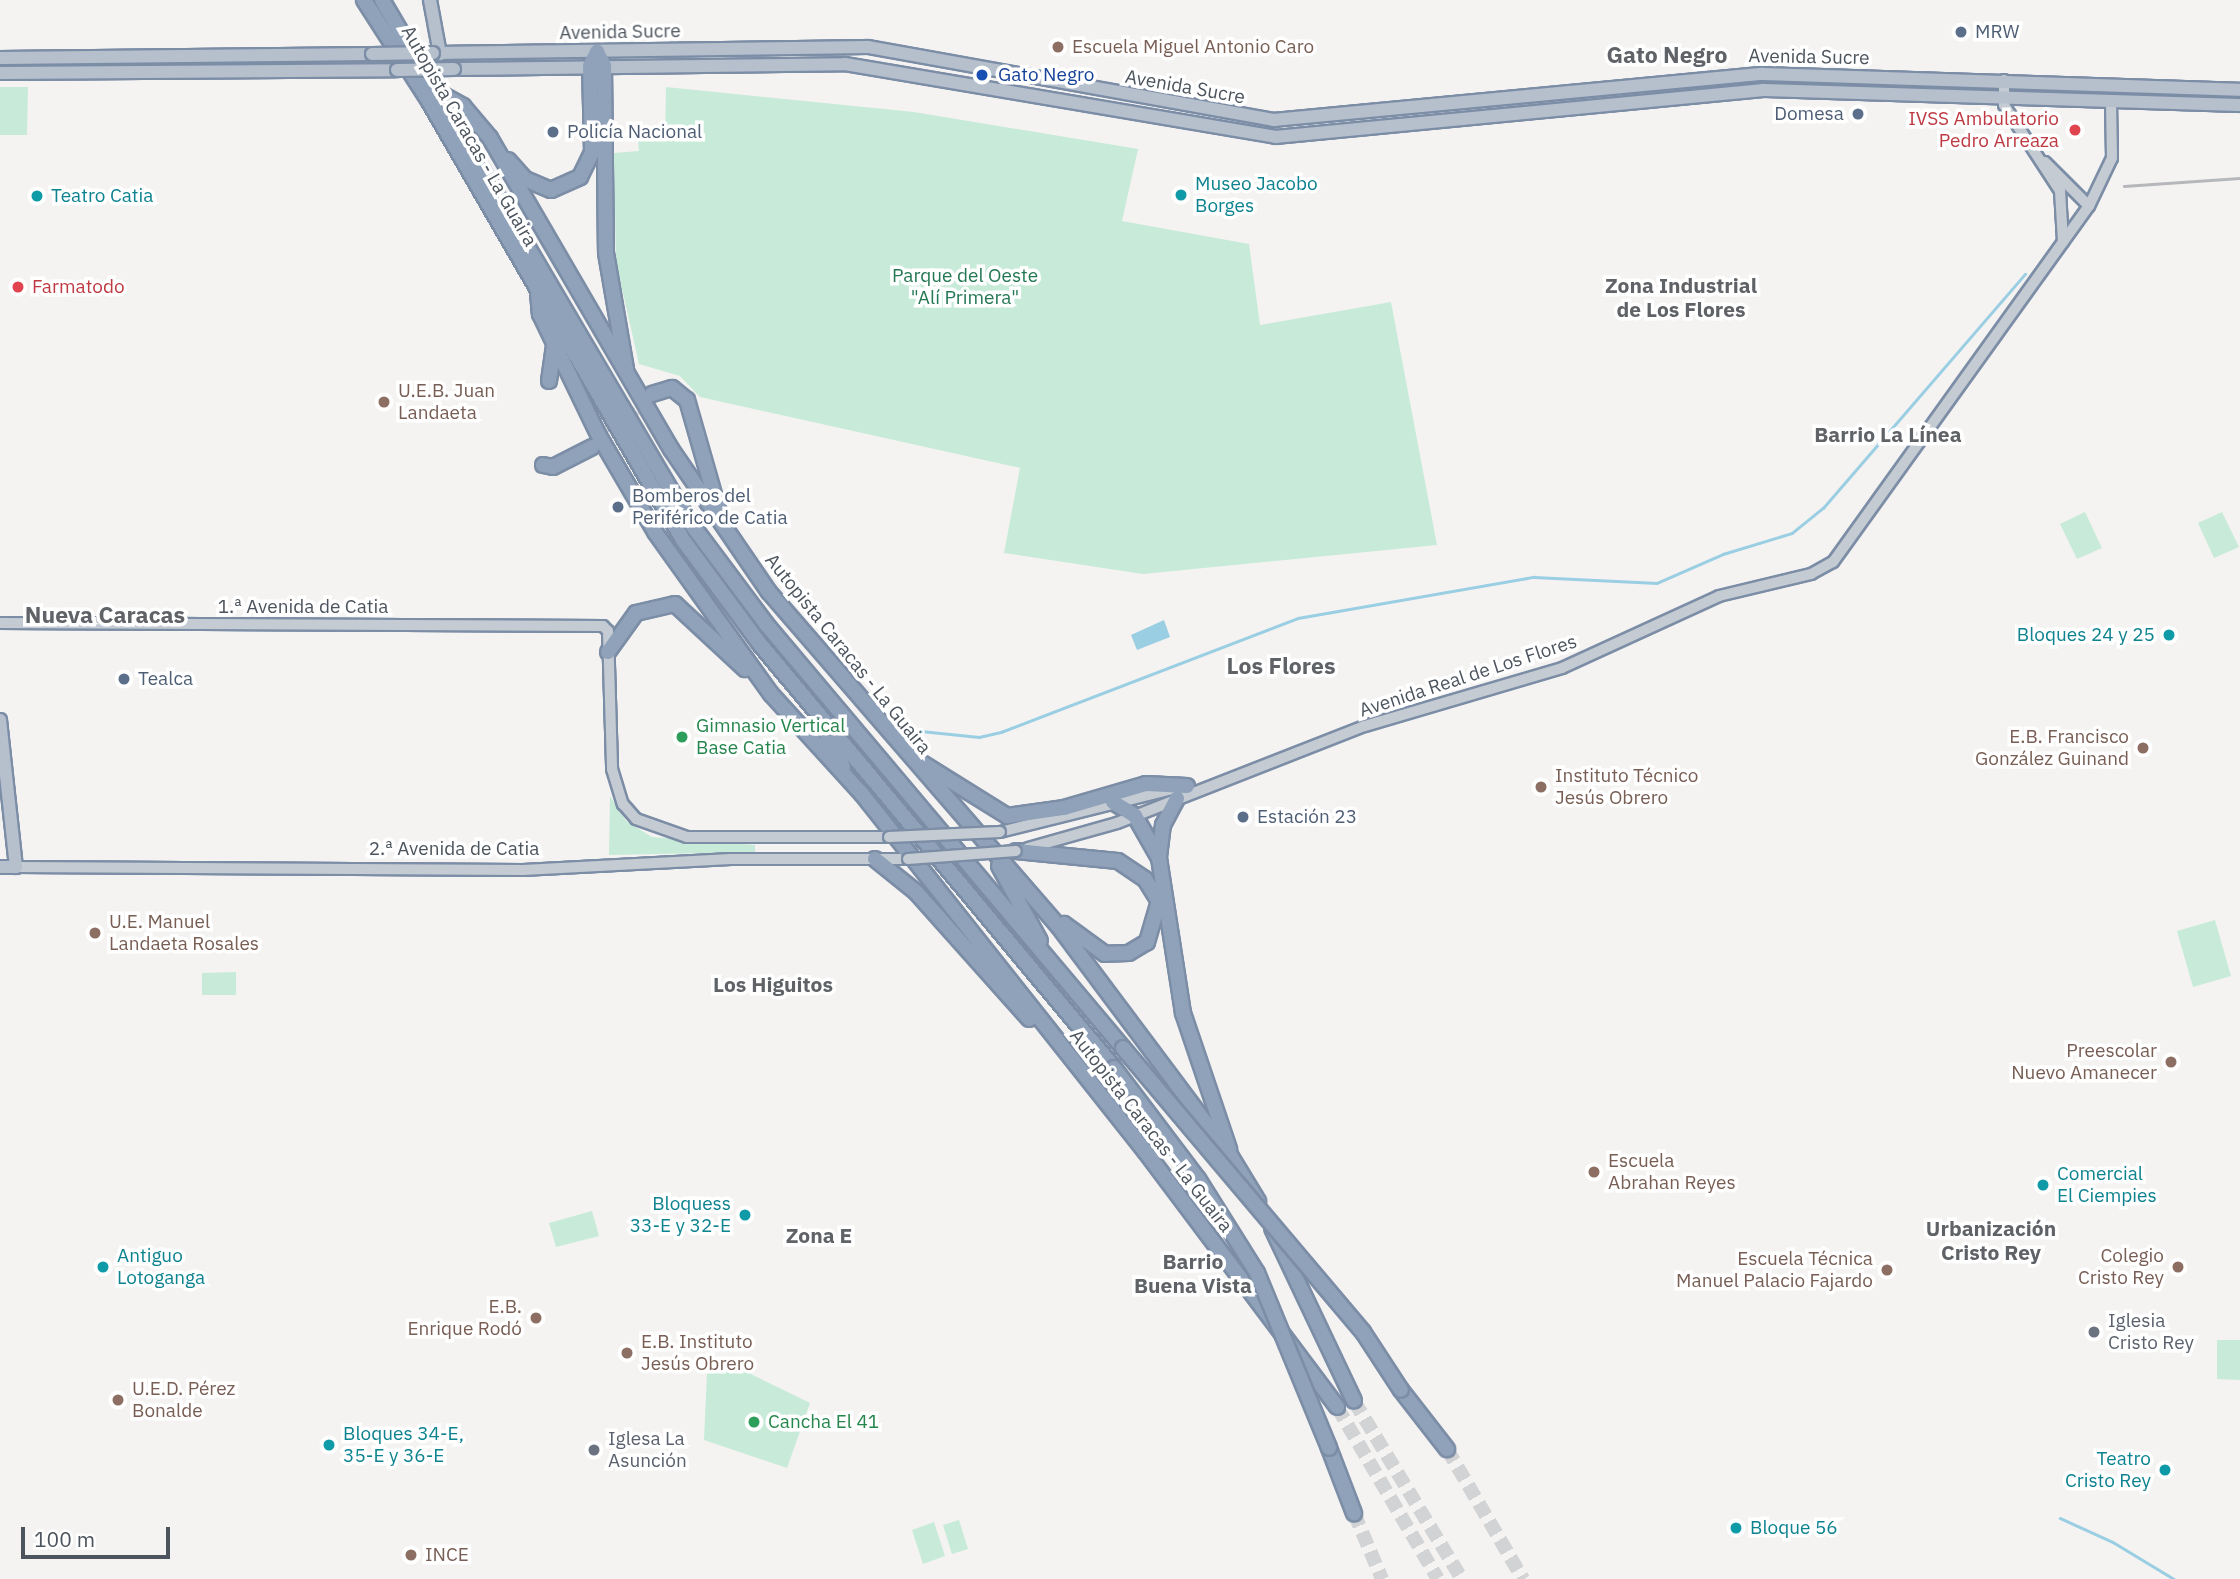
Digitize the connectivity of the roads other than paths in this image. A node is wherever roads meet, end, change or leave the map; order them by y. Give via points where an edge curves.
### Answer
1 (364, 0) edge
2 (382, 0) edge
3 (390, 0) edge
4 (430, 0) edge
5 (396, 18) junction
6 (597, 52) junction
7 (436, 54) junction
8 (0, 58) edge
9 (597, 66) junction
10 (0, 73) edge
11 (2004, 80) junction
12 (2240, 90) edge
13 (434, 97) junction
14 (2003, 97) junction
15 (2111, 101) junction
16 (2240, 105) edge
17 (489, 138) junction
18 (2042, 160) junction
19 (2062, 202) junction
20 (2086, 211) junction
21 (2062, 246) junction
22 (538, 293) junction
23 (587, 347) junction
24 (630, 382) junction
25 (652, 394) dead end
26 (592, 447) tunnel mouth
27 (543, 465) dead end
28 (724, 530) junction
29 (0, 623) edge
30 (606, 627) joint
31 (608, 652) junction
32 (771, 694) junction
33 (811, 702) junction
34 (0, 720) edge
35 (900, 750) junction
36 (849, 780) junction
37 (1217, 783) junction
38 (1187, 786) junction
39 (1177, 799) junction
40 (1113, 802) junction
41 (1135, 816) junction
42 (988, 845) junction
43 (1016, 851) junction
44 (875, 859) junction
45 (908, 859) joint
46 (1159, 859) junction
47 (0, 867) edge
48 (16, 867) junction
49 (1032, 896) junction
50 (1051, 964) junction
51 (1080, 1069) junction
52 (1231, 1157) junction
53 (1354, 1401) tunnel mouth
54 (1336, 1407) tunnel mouth
55 (1447, 1449) tunnel mouth
56 (1354, 1513) tunnel mouth

1 - 13 highway, Autopista Caracas - La Guaira
2 - 5 highway, Autopista Caracas - La Guaira
3 - 5 highway
4 - 7 main road
5 - 13 highway, Autopista Caracas - La Guaira
6 - 7 main road, Avenida Sucre
6 - 9 highway
6 - 11 main road, Avenida Sucre via 878,48 1167,105 1274,120 1762,74
7 - 8 main road, Avenida Sucre, bridge
9 - 10 main road, Avenida Sucre, bridge
9 - 14 main road, Avenida Sucre via 845,64 1276,137 1763,90
9 - 17 highway via 592,152 571,184 551,190 536,186
9 - 24 highway via 606,253
11 - 12 main road, Avenida Sucre
11 - 14 street
13 - 17 highway, Autopista Caracas - La Guaira via 463,106
13 - 22 highway, Autopista Caracas - La Guaira
13 - 23 highway, Autopista Caracas - La Guaira
14 - 15 main road, Avenida Sucre
14 - 18 street via 2020,133
15 - 16 main road, Avenida Sucre
15 - 20 street, Avenida Real de Los Flores via 2112,158
17 - 24 highway, Autopista Caracas - La Guaira
18 - 19 street
18 - 20 street
19 - 20 street via 2068,211
19 - 21 street
20 - 21 street, Avenida Real de Los Flores
21 - 37 street, Avenida Real de Los Flores via 1850,545 1824,568 1719,596 1562,668 1366,726
22 - 32 highway, Autopista Caracas - La Guaira via 540,314 569,377 655,532
22 - 33 highway, Autopista Caracas - La Guaira via 683,540
23 - 24 highway
23 - 50 highway, Autopista Caracas - La Guaira via 689,521 728,574
24 - 28 highway, Autopista Caracas - La Guaira
25 - 28 highway via 672,388 687,400
26 - 27 highway via 553,467
28 - 35 highway, Autopista Caracas - La Guaira
29 - 30 street, 1.ª Avenida de Catia
30 - 31 street, Avenida Real de Los Flores
31 - 32 highway via 636,613 675,604
31 - 40 street, Avenida Real de Los Flores, bridge via 615,781 628,811 647,827 687,837 1000,832
32 - 36 highway, Autopista Caracas - La Guaira
33 - 36 highway
33 - 56 highway, Autopista Caracas - La Guaira, bridge via 1114,1068 1198,1179 1257,1273
34 - 48 main road
35 - 38 highway via 1007,816 1065,808 1146,784
35 - 42 highway, Autopista Caracas - La Guaira
36 - 51 highway, Autopista Caracas - La Guaira
37 - 38 street, Avenida Real de Los Flores
37 - 39 street, Avenida Real de Los Flores
38 - 40 street, Avenida Real de Los Flores
39 - 41 street, Avenida Real de Los Flores
39 - 46 highway via 1163,825
40 - 41 highway
41 - 43 street, Avenida Real de Los Flores
41 - 46 highway
42 - 49 highway, Autopista Caracas - La Guaira
42 - 50 highway
43 - 45 street, Avenida Real de Los Flores, bridge
43 - 49 highway via 1118,861 1151,884 1160,912 1147,942 1117,956 1093,947
44 - 45 street, 2.ª Avenida de Catia
44 - 48 street, 2.ª Avenida de Catia via 523,870
44 - 51 highway via 916,892
46 - 52 highway via 1182,1013 1218,1103
47 - 48 main road, 2.ª Avenida de Catia
49 - 52 highway, Autopista Caracas - La Guaira
50 - 55 highway, Autopista Caracas - La Guaira, bridge via 1363,1332
51 - 54 highway, Autopista Caracas - La Guaira
52 - 53 highway, Autopista Caracas - La Guaira via 1272,1229

